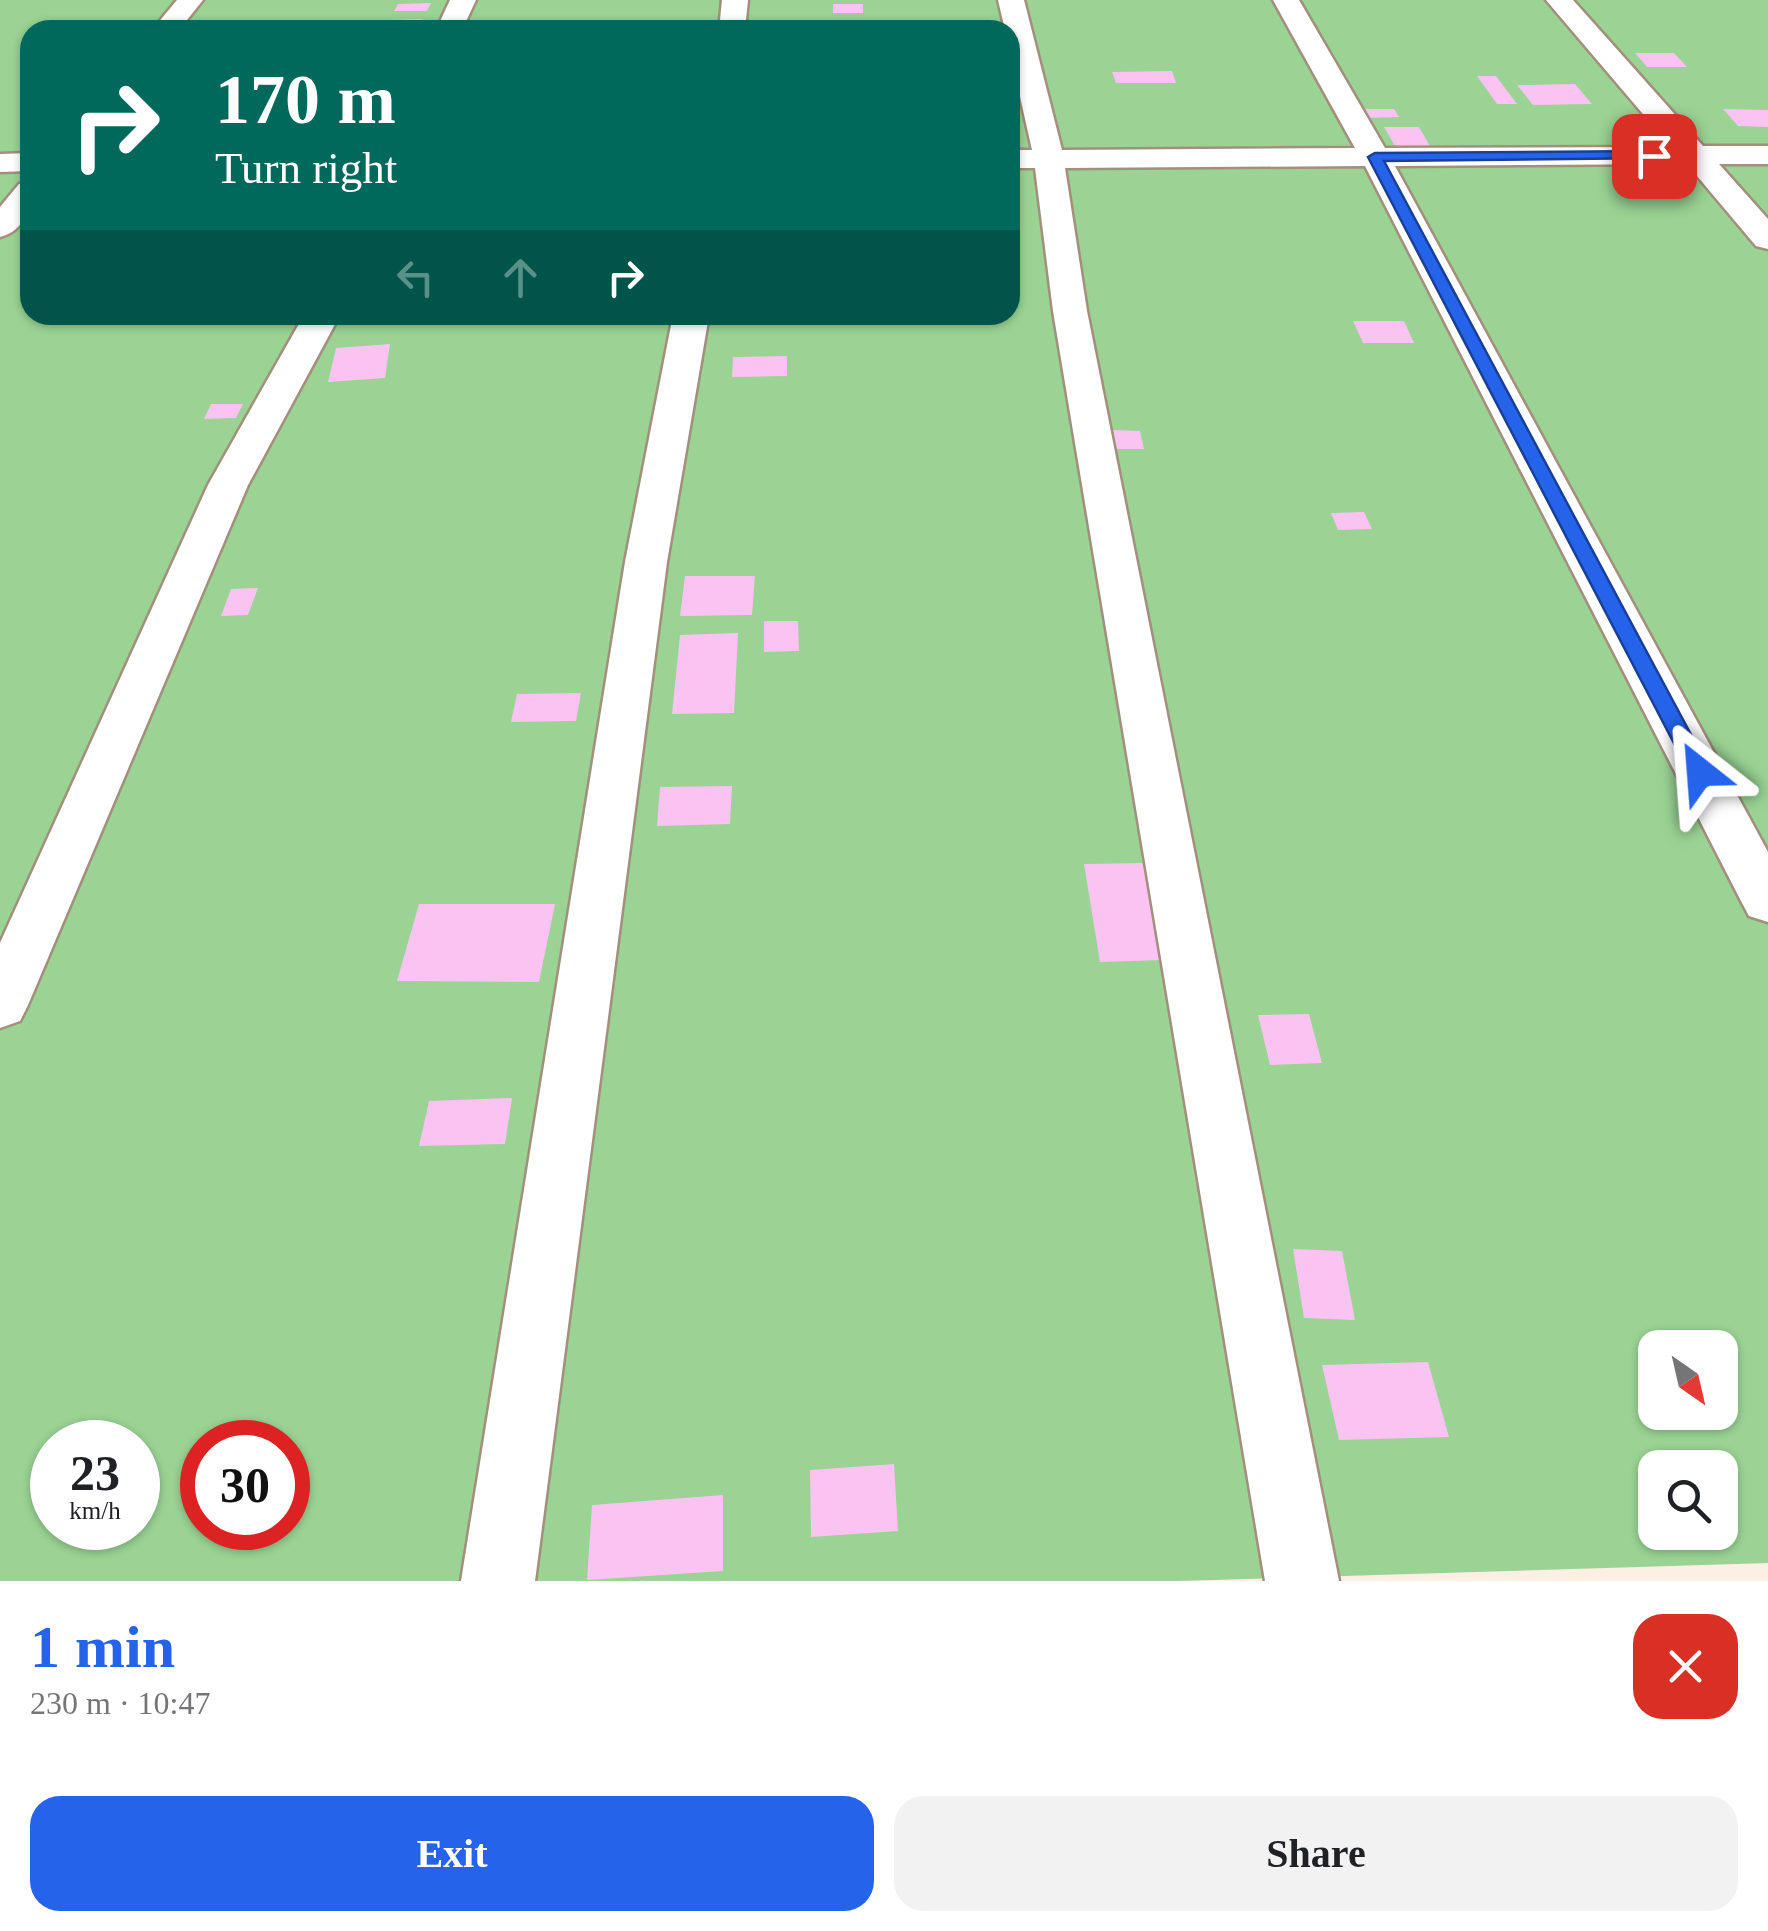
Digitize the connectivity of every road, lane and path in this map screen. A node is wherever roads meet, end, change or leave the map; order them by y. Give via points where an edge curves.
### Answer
1 (190, 0) edge
2 (1286, 0) edge
3 (1558, 0) edge
4 (173, 20) edge
5 (1020, 84) edge
6 (1694, 155) junction
7 (1768, 155) edge
8 (1375, 157) junction
9 (1029, 159) edge
10 (20, 203) edge
11 (0, 227) edge
12 (1768, 239) edge
13 (316, 325) edge
14 (689, 325) edge
15 (1768, 902) edge
16 (0, 1005) edge
17 (498, 1581) edge
18 (1302, 1581) edge

1 - 4 street
2 - 8 street
3 - 6 street
5 - 9 street
6 - 7 street
6 - 8 street
6 - 12 street
8 - 9 street
8 - 15 street
9 - 18 street via 1074,330
10 - 11 street
13 - 16 street via 228,485
14 - 17 street via 646,562

